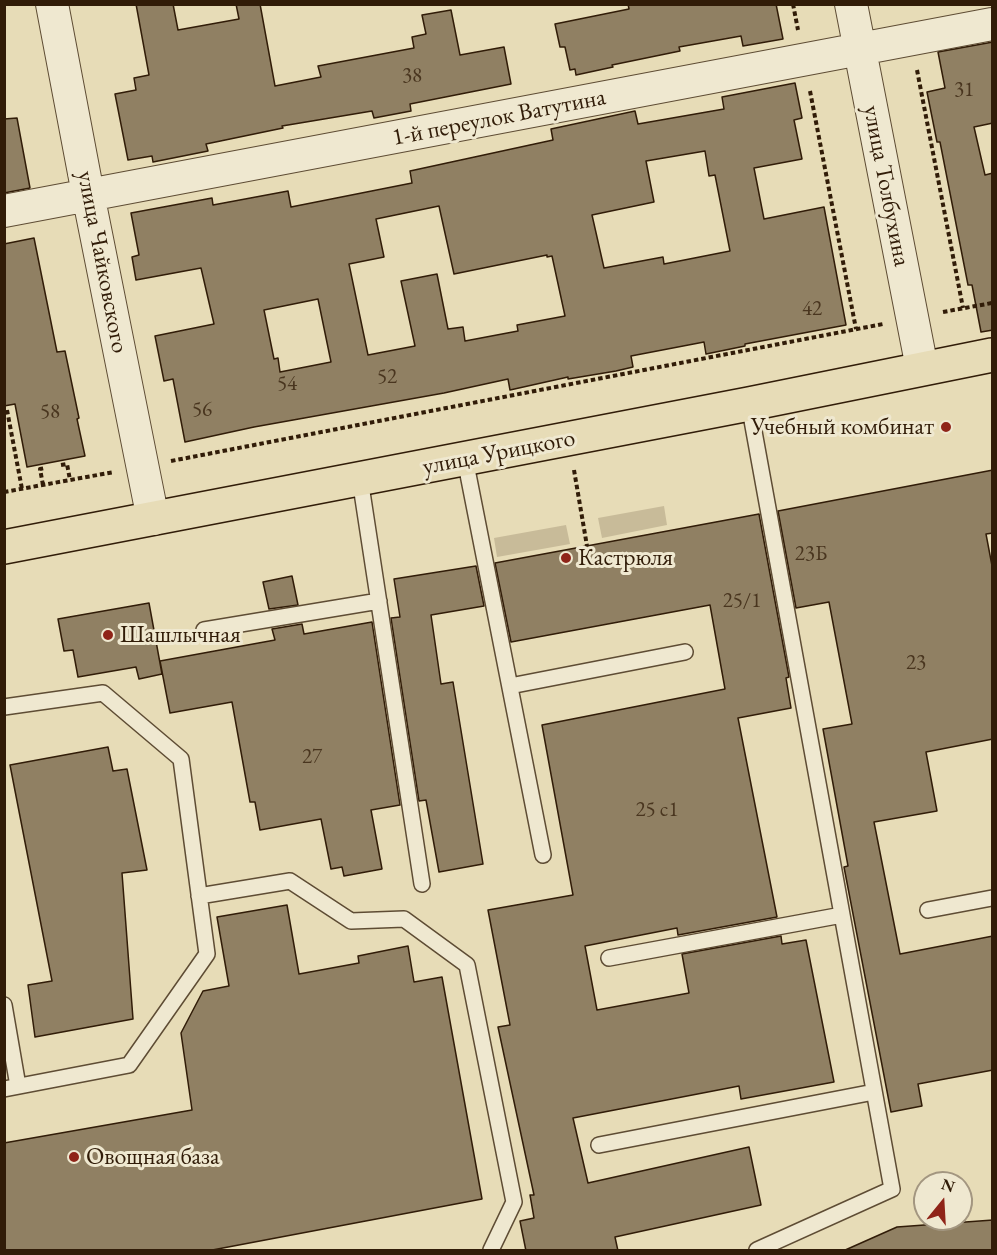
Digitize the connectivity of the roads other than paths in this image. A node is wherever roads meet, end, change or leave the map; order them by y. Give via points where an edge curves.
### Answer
1 (52, 4) edge
2 (851, 4) edge
3 (993, 24) edge
4 (860, 49) junction
5 (88, 194) junction
6 (4, 211) edge
7 (993, 355) edge
8 (922, 368) junction
9 (749, 404) junction
10 (465, 459) junction
11 (360, 479) junction
12 (153, 519) junction
13 (4, 547) edge
14 (379, 601) junction
15 (204, 630) dead end
16 (685, 652) dead end
17 (510, 686) junction
18 (4, 707) edge
19 (543, 855) dead end
20 (422, 884) dead end
21 (199, 896) junction
22 (993, 898) edge
23 (928, 910) dead end
24 (842, 915) junction
25 (609, 958) dead end
26 (4, 1005) edge
27 (11, 1088) edge
28 (874, 1092) junction
29 (599, 1145) dead end
30 (491, 1251) edge
31 (757, 1251) edge

1 - 5 street, улица Чайковского
2 - 4 street, улица Толбухина
3 - 4 street, 1-й переулок Ватутина
4 - 5 street, 1-й переулок Ватутина
4 - 8 street, улица Толбухина
5 - 6 street, 1-й переулок Ватутина
5 - 12 street, улица Чайковского
7 - 8 main road, улица Урицкого
8 - 9 main road, улица Урицкого
9 - 10 main road, улица Урицкого
9 - 24 lane
10 - 11 main road, улица Урицкого
10 - 17 lane
11 - 12 main road, улица Урицкого
11 - 14 lane
12 - 13 main road, улица Урицкого
14 - 15 lane
14 - 20 lane
16 - 17 lane
17 - 19 lane
18 - 21 lane via 103,693 181,759
21 - 27 lane via 207,954 129,1065
21 - 30 lane via 290,882 351,921 404,920 467,965 514,1202
22 - 23 lane
24 - 25 lane
24 - 28 lane
26 - 27 lane
28 - 29 lane
28 - 31 lane via 892,1189

